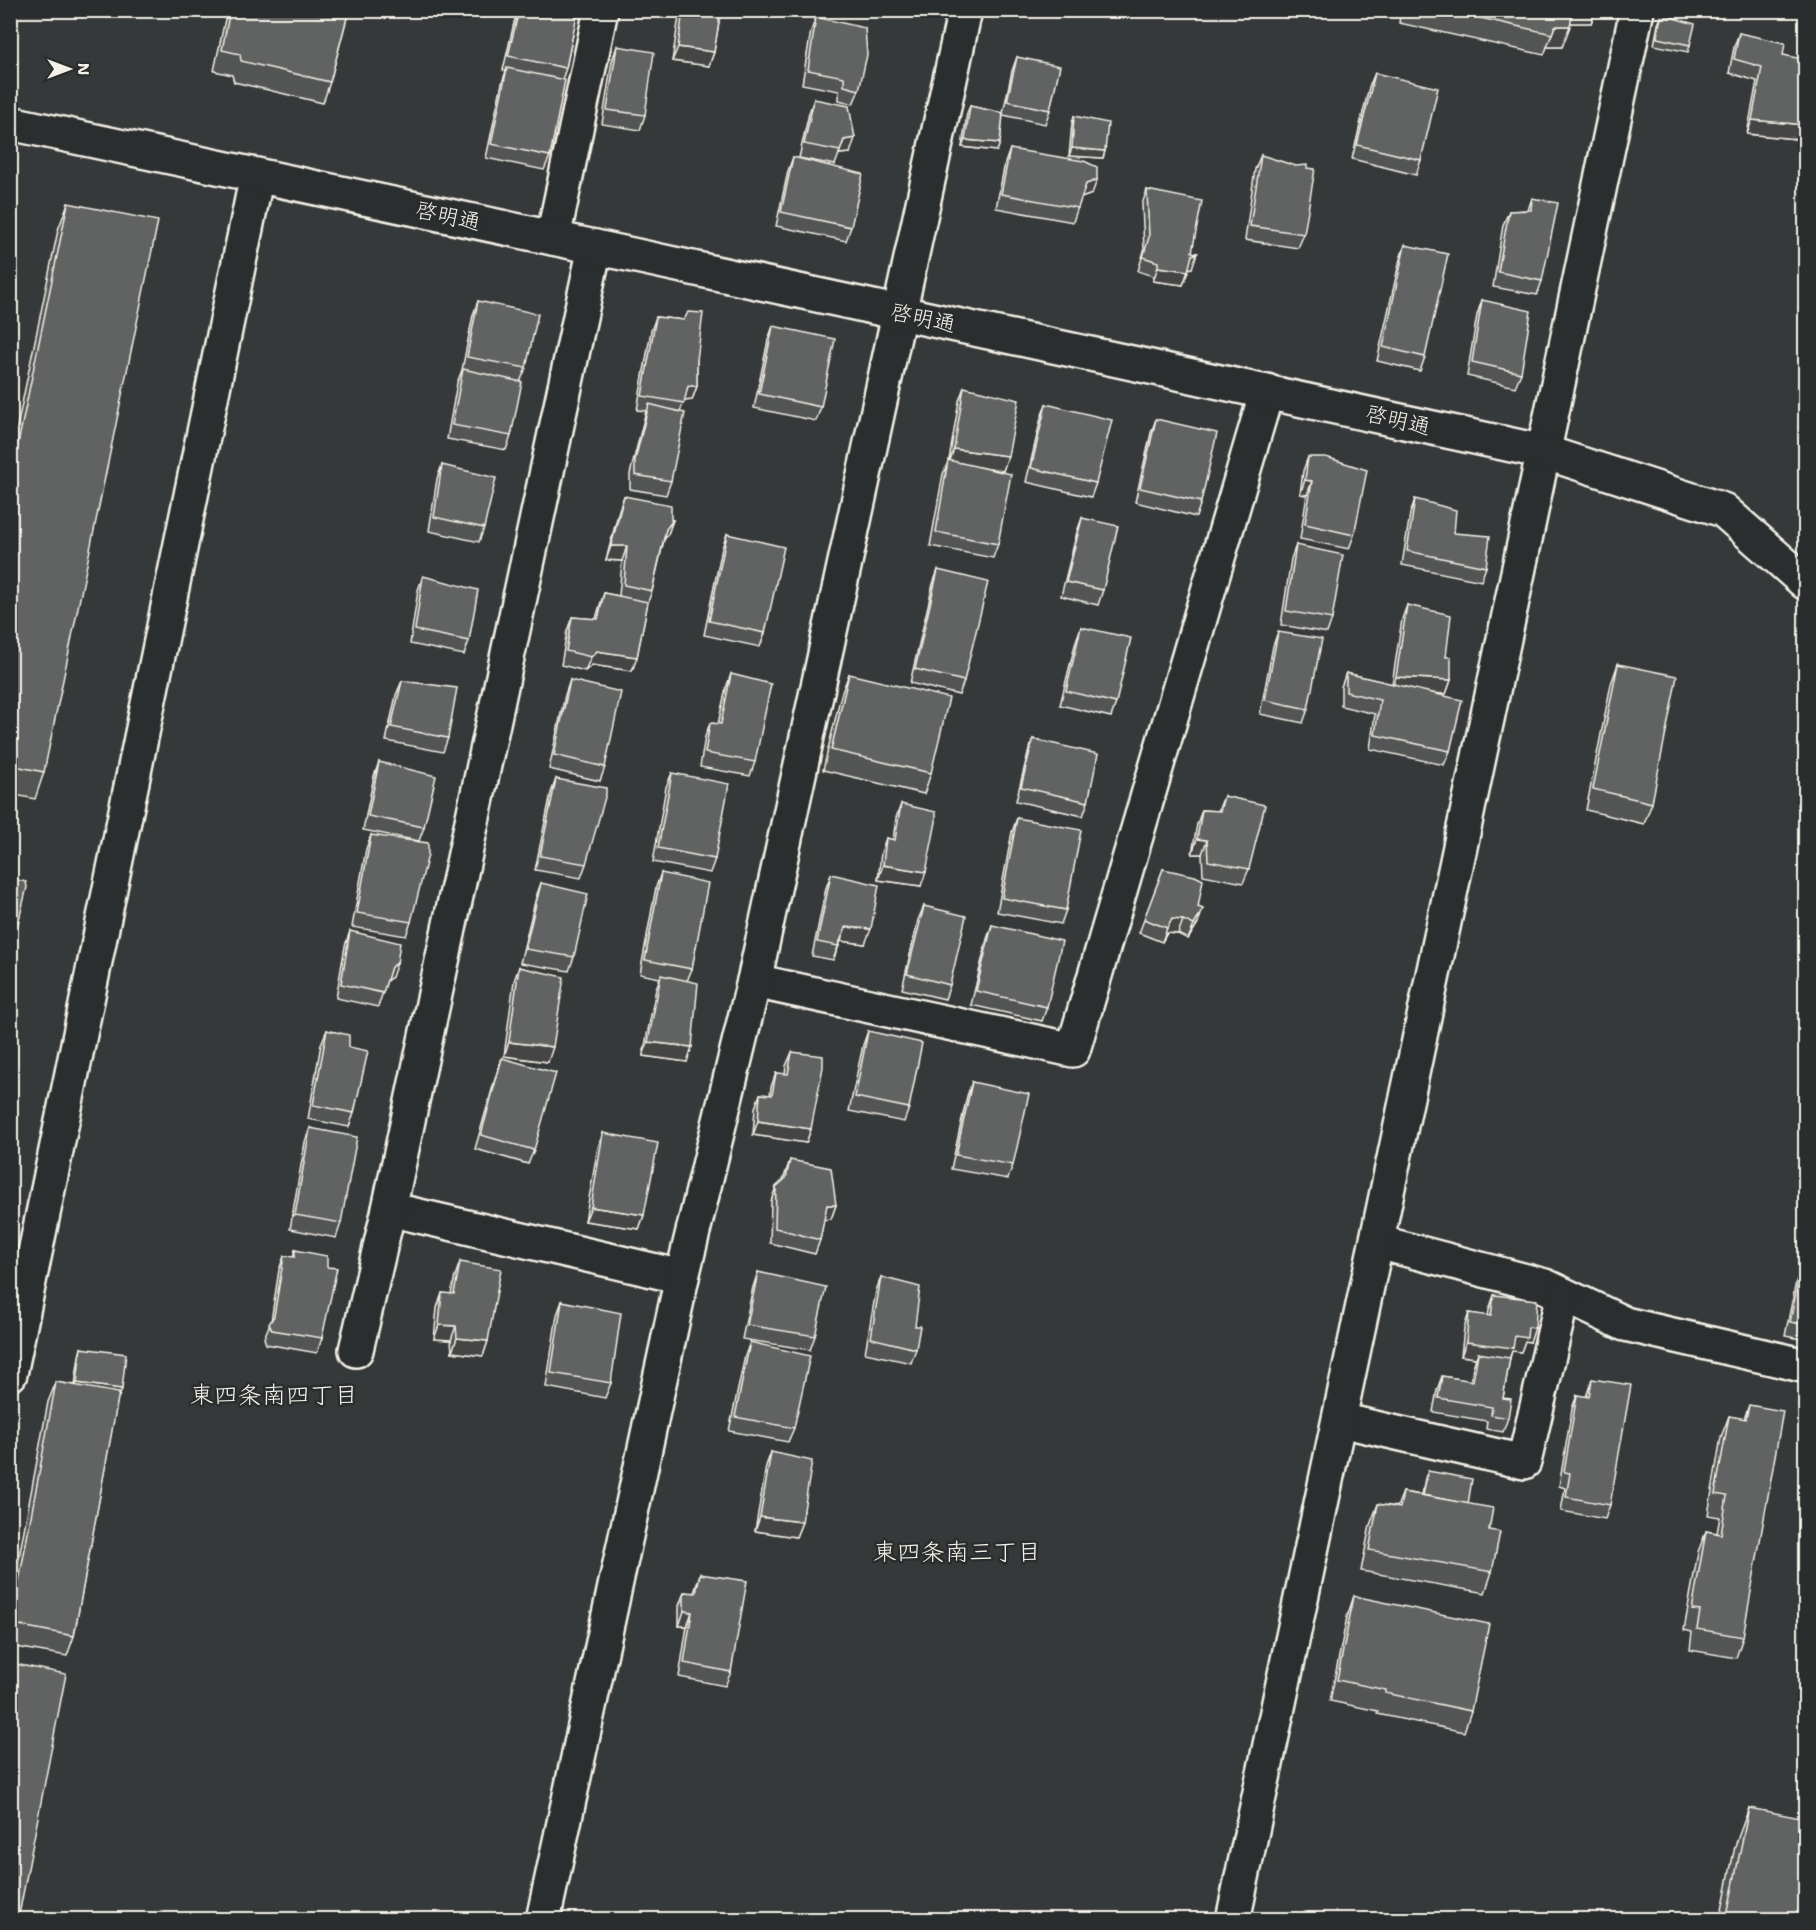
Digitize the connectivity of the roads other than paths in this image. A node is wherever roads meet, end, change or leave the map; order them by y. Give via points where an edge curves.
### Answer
1 (601, 10) edge
2 (965, 10) edge
3 (1637, 10) edge
4 (10, 123) edge
5 (257, 175) junction
6 (553, 238) junction
7 (595, 246) junction
8 (898, 313) junction
9 (1267, 391) junction
10 (1544, 452) junction
11 (1806, 583) edge
12 (754, 981) junction
13 (389, 1209) junction
14 (1378, 1242) junction
15 (682, 1277) junction
16 (1563, 1295) junction
17 (14, 1338) edge
18 (356, 1350) dead end
19 (1806, 1366) edge
20 (10, 1374) edge
21 (1340, 1420) junction
22 (543, 1920) edge
23 (1233, 1920) edge

1 - 6 street
2 - 8 street
3 - 10 street
4 - 5 street, 啓明通
5 - 6 street, 啓明通
5 - 17 street
6 - 7 street, 啓明通
7 - 8 street, 啓明通
7 - 13 street
8 - 9 street, 啓明通
8 - 12 street
9 - 10 street, 啓明通
9 - 12 street via 1072,1050
10 - 11 street, 啓明通 via 1723,510
10 - 14 street
12 - 15 street
13 - 15 street
13 - 18 street
14 - 16 street via 1545,1286
14 - 21 street
15 - 22 street
16 - 19 street via 1625,1324
16 - 21 street via 1524,1462
17 - 20 street
21 - 23 street

